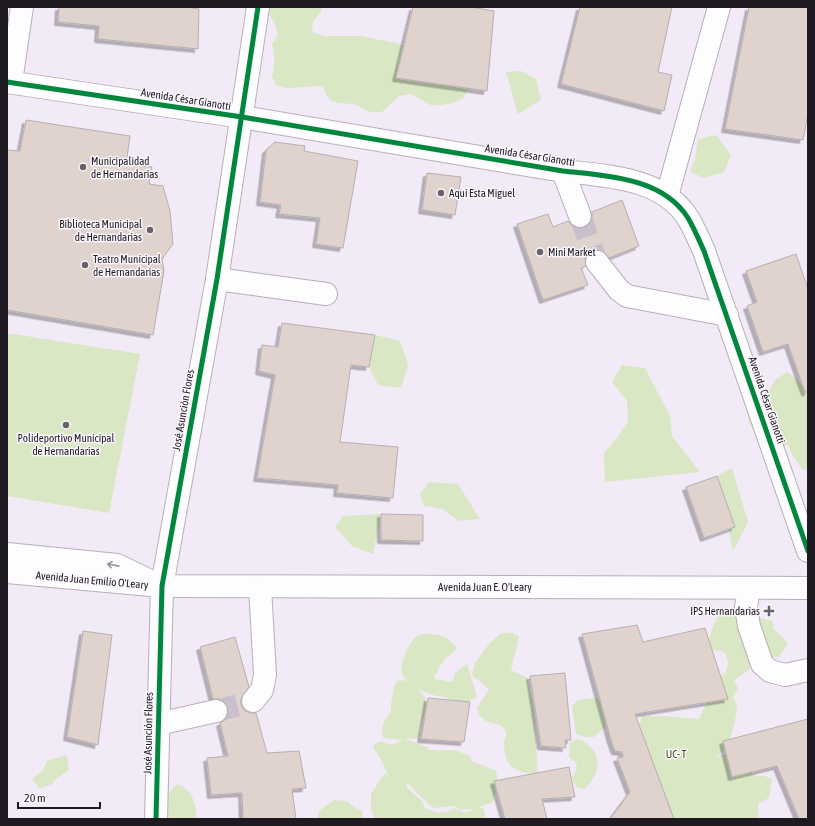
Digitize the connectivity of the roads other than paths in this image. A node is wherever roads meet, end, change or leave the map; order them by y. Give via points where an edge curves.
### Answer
1 (22, 7) edge
2 (258, 7) edge
3 (719, 7) edge
4 (9, 82) edge
5 (242, 117) junction
6 (563, 171) junction
7 (668, 196) junction
8 (580, 216) tunnel mouth
9 (597, 262) tunnel mouth
10 (217, 279) junction
11 (326, 294) dead end
12 (727, 315) junction
13 (808, 551) edge
14 (7, 554) edge
15 (7, 572) edge
16 (162, 586) junction
17 (260, 587) junction
18 (749, 588) junction
19 (808, 588) edge
20 (808, 670) edge
21 (252, 701) tunnel mouth
22 (216, 711) tunnel mouth
23 (158, 724) junction
24 (156, 819) edge

1 - 4 street
2 - 5 street, José Asunción Flores
3 - 7 street
4 - 5 street, Avenida César Gianotti
5 - 6 street, Avenida César Gianotti
5 - 10 street, José Asunción Flores
6 - 7 street, Avenida César Gianotti via 636,181
6 - 8 street
7 - 12 street, Avenida César Gianotti via 687,217 704,251
9 - 12 street via 618,290 627,296
10 - 11 street
10 - 16 street, José Asunción Flores
12 - 13 street, Avenida César Gianotti
16 -> 14 street, Avenida Juan Emilio O'Leary via 117,565
15 - 16 street, Avenida Juan Emilio O'Leary
16 - 17 street, Avenida Juan E. O'Leary
16 - 23 street, José Asunción Flores
17 - 18 street, Avenida Juan E. O'Leary
17 - 21 street via 265,675 262,690
18 - 19 street, Avenida Juan E. O'Leary
18 - 20 street via 746,607 749,626 762,664 770,671 785,675
22 - 23 street
23 - 24 street, José Asunción Flores

